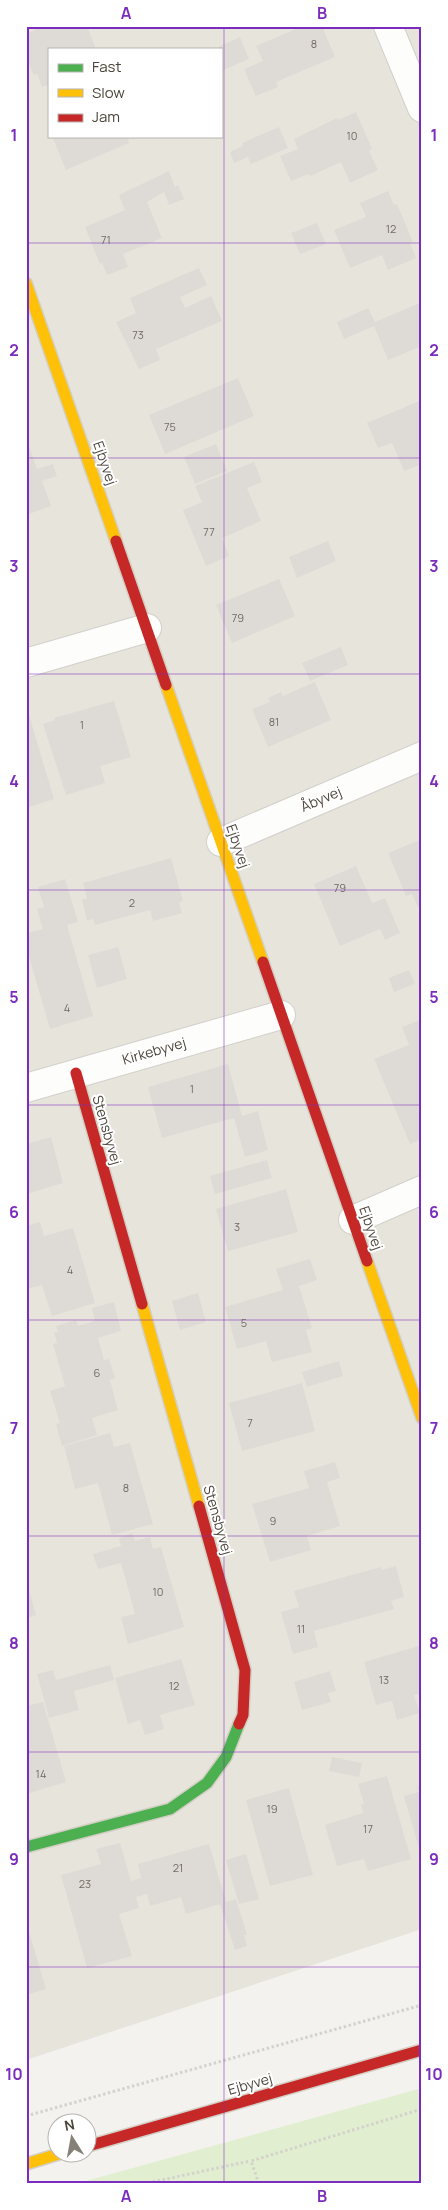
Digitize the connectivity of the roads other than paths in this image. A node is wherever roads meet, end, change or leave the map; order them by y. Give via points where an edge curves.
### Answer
1 (388, 26) edge
2 (422, 108) edge
3 (26, 283) edge
4 (146, 628) junction
5 (26, 663) edge
6 (422, 756) edge
7 (221, 842) junction
8 (282, 1015) junction
9 (76, 1073) junction
10 (26, 1088) edge
11 (422, 1190) edge
12 (353, 1220) junction
13 (422, 1418) edge
14 (26, 1847) edge
15 (422, 2050) edge
16 (98, 2143) edge
17 (48, 2157) edge
18 (26, 2164) edge

1 - 2 street
3 - 4 street, Ejbyvej
4 - 5 street
4 - 7 street, Ejbyvej
6 - 7 street, Åbyvej
7 - 8 street, Ejbyvej
8 - 9 street, Kirkebyvej
8 - 12 street, Ejbyvej
9 - 10 street, Kirkebyvej
9 - 14 street, Stensbyvej via 245,1670 243,1715 226,1756 207,1784 170,1809
11 - 12 street
12 - 13 street, Ejbyvej
15 - 16 street, Ejbyvej
17 - 18 street

